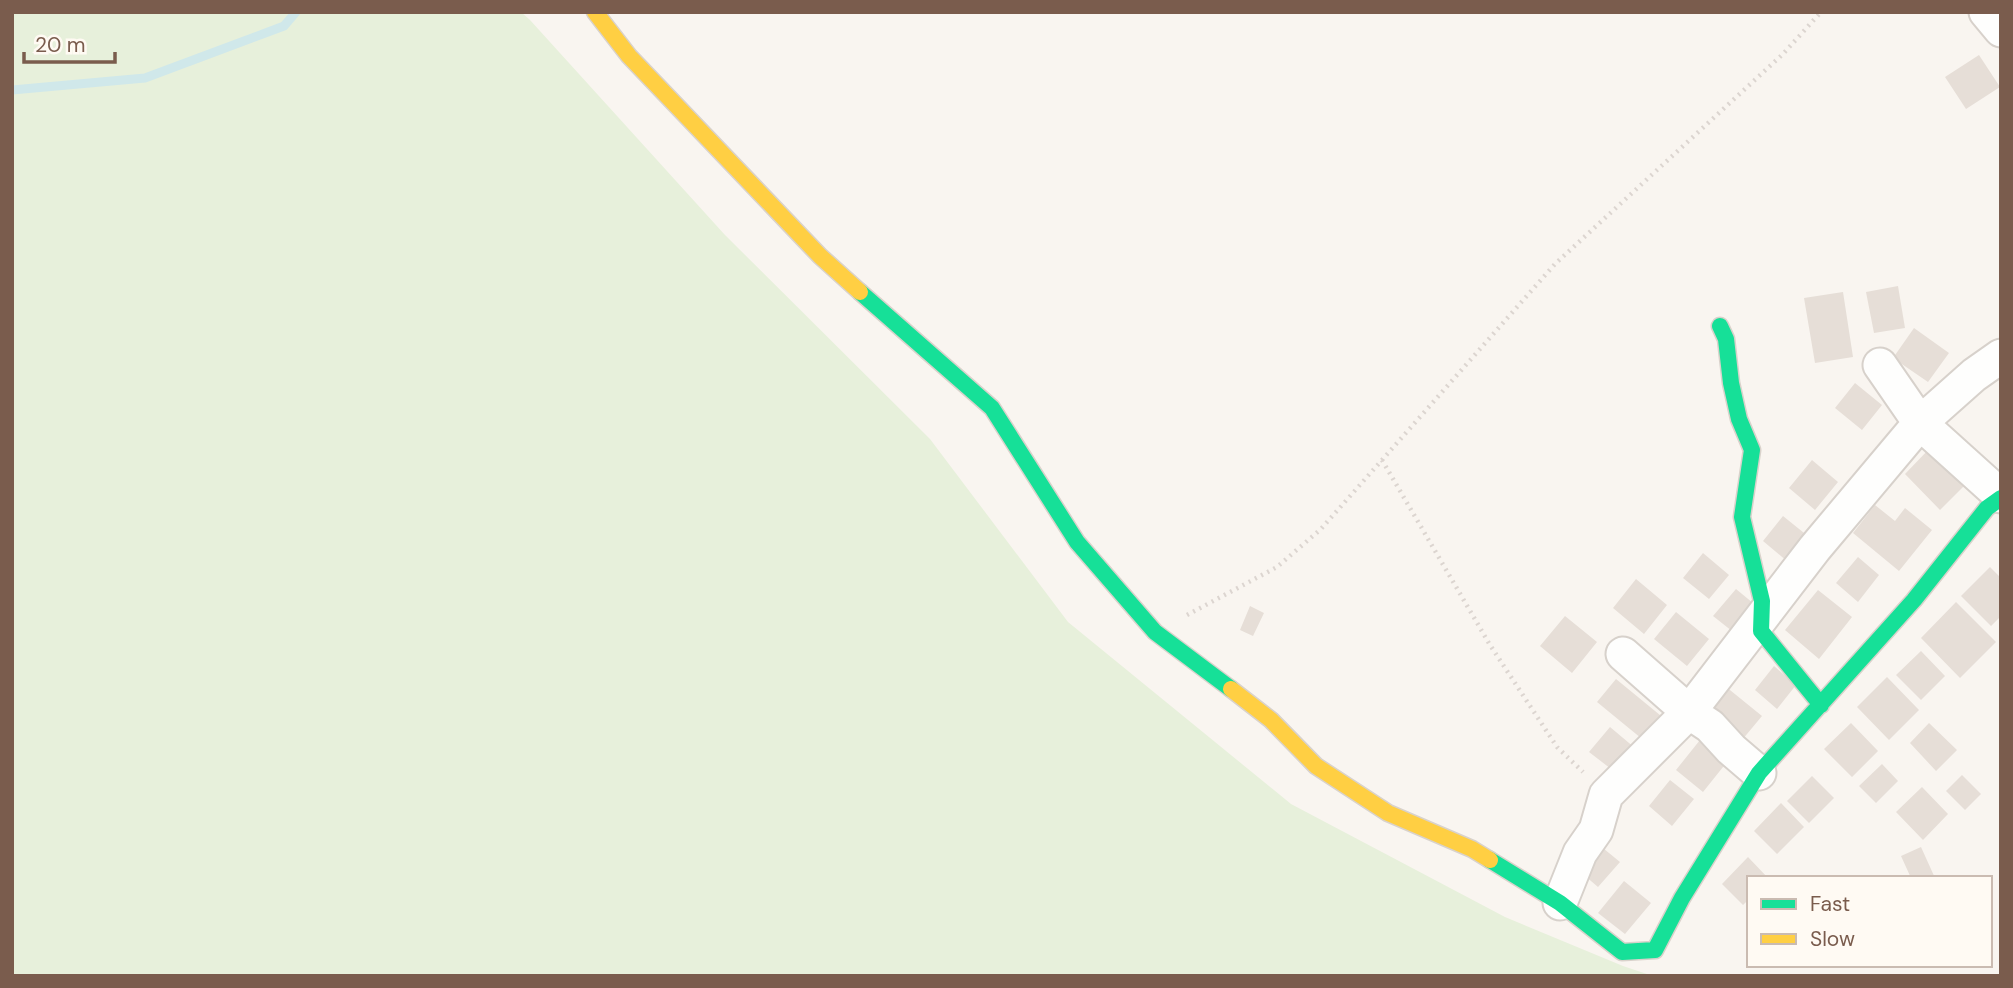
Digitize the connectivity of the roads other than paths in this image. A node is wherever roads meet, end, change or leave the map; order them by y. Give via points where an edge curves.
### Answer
1 (595, 12) edge
2 (1986, 12) edge
3 (2001, 30) edge
4 (1720, 326) dead end
5 (2001, 356) edge
6 (1881, 365) dead end
7 (1920, 423) junction
8 (2001, 497) edge
9 (1764, 615) junction
10 (1623, 654) dead end
11 (1821, 705) junction
12 (1689, 712) junction
13 (1759, 773) junction
14 (1560, 903) junction

1 - 14 street via 629,56 820,256 992,408 1077,541 1155,632 1271,720 1316,766 1388,813 1472,849
2 - 3 street
4 - 9 street via 1727,336 1735,402 1753,451 1742,513
5 - 7 street
6 - 7 street
7 - 8 street
7 - 9 street
8 - 11 street
9 - 11 street via 1761,631 1781,650
9 - 12 street
10 - 12 street
11 - 13 street
12 - 13 street
12 - 14 street via 1606,795 1596,830 1580,853
13 - 14 street via 1655,950 1622,953

